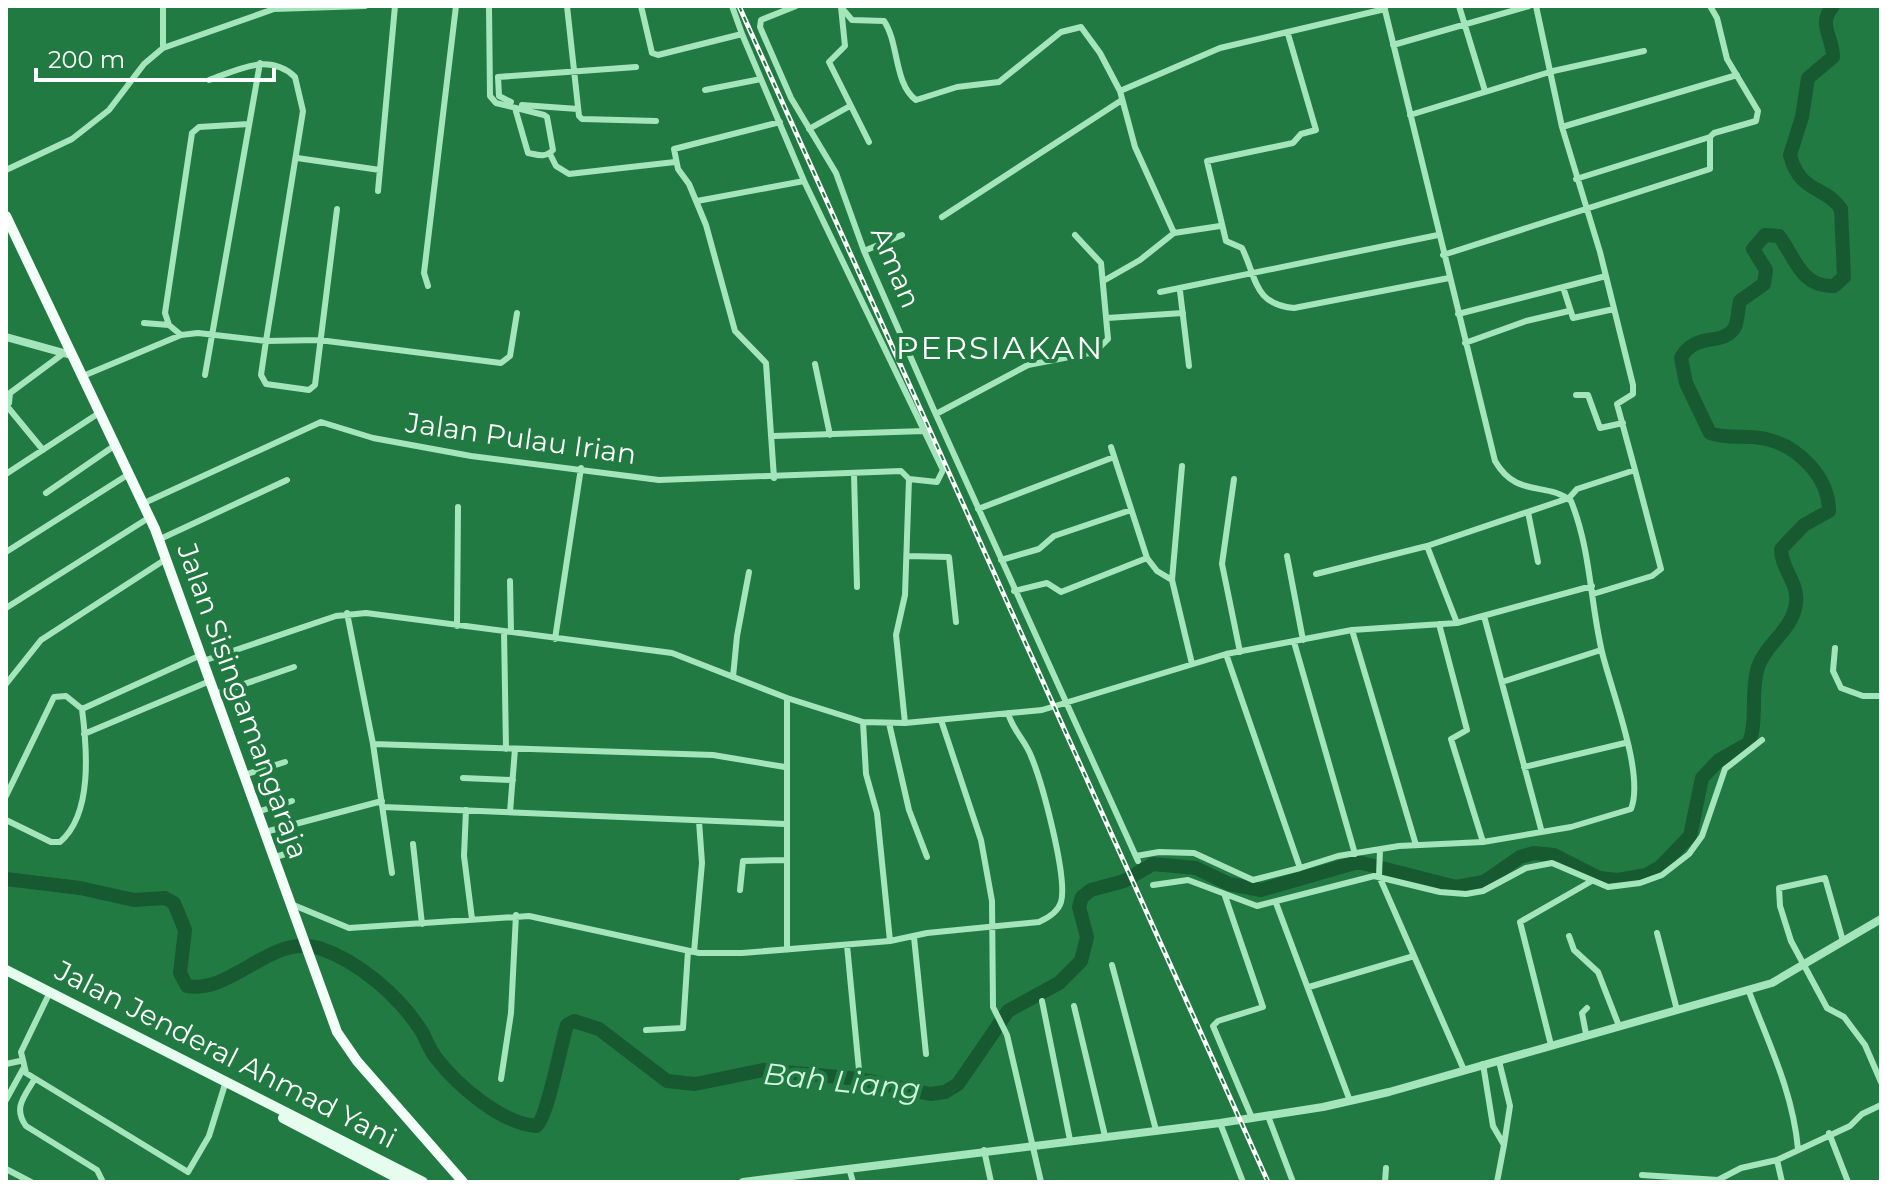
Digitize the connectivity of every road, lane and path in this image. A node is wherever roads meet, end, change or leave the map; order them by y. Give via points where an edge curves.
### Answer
1 (163, 6) edge
2 (330, 6) edge
3 (365, 6) edge
4 (395, 6) edge
5 (456, 6) edge
6 (489, 6) edge
7 (567, 6) edge
8 (641, 6) edge
9 (732, 6) edge
10 (796, 6) edge
11 (840, 6) edge
12 (1459, 6) edge
13 (1529, 6) edge
14 (1536, 6) edge
15 (1710, 6) edge
16 (275, 7) edge
17 (1384, 8) edge
18 (1464, 25) junction
19 (742, 34) junction
20 (1288, 34) junction
21 (1393, 45) junction
22 (163, 48) junction
23 (1644, 51) dead end
24 (260, 63) junction
25 (636, 67) dead end
26 (572, 71) junction
27 (1553, 71) junction
28 (1737, 75) junction
29 (761, 79) junction
30 (209, 80) dead end
31 (705, 90) dead end
32 (1120, 91) junction
33 (1485, 91) junction
34 (1122, 100) junction
35 (850, 106) junction
36 (515, 108) junction
37 (578, 109) junction
38 (1410, 115) junction
39 (656, 121) dead end
40 (780, 122) junction
41 (249, 124) junction
42 (1562, 127) junction
43 (809, 129) junction
44 (1710, 137) junction
45 (869, 142) dead end
46 (550, 154) junction
47 (297, 158) junction
48 (675, 162) junction
49 (6, 170) edge
50 (380, 170) junction
51 (1576, 179) junction
52 (804, 181) junction
53 (378, 191) dead end
54 (697, 201) junction
55 (337, 209) dead end
56 (1586, 210) junction
57 (6, 216) edge
58 (942, 217) dead end
59 (1220, 226) junction
60 (1174, 233) junction
61 (902, 235) dead end
62 (1075, 235) dead end
63 (1438, 235) junction
64 (864, 251) junction
65 (1443, 255) junction
66 (1249, 272) junction
67 (1606, 276) junction
68 (1449, 278) junction
69 (1105, 280) junction
70 (428, 286) dead end
71 (1563, 287) junction
72 (1180, 291) junction
73 (1160, 292) dead end
74 (1614, 309) junction
75 (1569, 311) junction
76 (517, 313) dead end
77 (1183, 313) junction
78 (1458, 314) junction
79 (1107, 318) junction
80 (144, 323) dead end
81 (169, 325) junction
82 (181, 335) junction
83 (211, 335) junction
84 (7, 338) edge
85 (319, 340) junction
86 (266, 341) junction
87 (1465, 343) junction
88 (67, 354) junction
89 (815, 364) dead end
90 (1189, 366) dead end
91 (205, 375) dead end
92 (81, 376) junction
93 (1576, 395) dead end
94 (7, 404) edge
95 (99, 413) junction
96 (936, 414) junction
97 (1623, 423) junction
98 (924, 431) junction
99 (830, 435) junction
100 (774, 436) junction
101 (114, 446) junction
102 (1111, 447) dead end
103 (43, 450) junction
104 (1114, 457) junction
105 (1182, 466) dead end
106 (581, 468) junction
107 (1635, 470) junction
108 (6, 474) edge
109 (129, 474) junction
110 (854, 474) junction
111 (774, 478) junction
112 (909, 479) junction
113 (1234, 479) dead end
114 (287, 480) dead end
115 (46, 493) dead end
116 (1569, 498) junction
117 (142, 504) junction
118 (458, 507) dead end
119 (978, 509) junction
120 (1131, 510) junction
121 (1528, 512) junction
122 (150, 517) junction
123 (158, 540) junction
124 (1427, 546) junction
125 (6, 552) edge
126 (907, 556) junction
127 (1287, 556) dead end
128 (1147, 558) junction
129 (166, 559) junction
130 (1001, 560) junction
131 (1538, 562) dead end
132 (749, 572) dead end
133 (1316, 574) dead end
134 (1172, 580) junction
135 (510, 581) dead end
136 (1592, 586) junction
137 (857, 587) dead end
138 (1014, 591) junction
139 (1593, 594) junction
140 (6, 608) edge
141 (347, 613) junction
142 (1484, 616) junction
143 (956, 622) dead end
144 (1457, 623) junction
145 (1439, 624) junction
146 (457, 626) junction
147 (1352, 630) junction
148 (508, 631) junction
149 (555, 639) junction
150 (1303, 640) junction
151 (1294, 642) junction
152 (1835, 648) dead end
153 (1601, 650) junction
154 (1240, 652) junction
155 (1226, 654) junction
156 (202, 658) junction
157 (1192, 664) junction
158 (294, 667) dead end
159 (733, 677) junction
160 (210, 681) junction
161 (1502, 682) junction
162 (6, 684) edge
163 (215, 694) junction
164 (1881, 696) edge
165 (787, 698) junction
166 (1065, 703) junction
167 (82, 709) junction
168 (1008, 713) junction
169 (941, 720) junction
170 (863, 722) junction
171 (889, 723) junction
172 (905, 723) junction
173 (84, 734) junction
174 (1762, 740) dead end
175 (1625, 743) junction
176 (373, 744) junction
177 (506, 749) junction
178 (515, 749) junction
179 (285, 762) dead end
180 (785, 767) junction
181 (1524, 767) junction
182 (244, 775) junction
183 (463, 778) dead end
184 (513, 780) junction
185 (6, 796) edge
186 (292, 801) dead end
187 (382, 804) junction
188 (466, 810) junction
189 (257, 812) junction
190 (510, 812) junction
191 (6, 820) edge
192 (699, 821) junction
193 (785, 824) junction
194 (1541, 829) junction
195 (265, 832) junction
196 (1483, 842) junction
197 (413, 844) dead end
198 (1416, 845) junction
199 (303, 849) dead end
200 (1380, 852) junction
201 (1355, 854) junction
202 (275, 857) junction
203 (927, 857) dead end
204 (785, 860) junction
205 (1300, 868) junction
206 (392, 873) dead end
207 (1379, 874) junction
208 (1591, 882) junction
209 (1153, 885) dead end
210 (740, 890) dead end
211 (1225, 896) junction
212 (1276, 903) junction
213 (291, 904) junction
214 (516, 915) junction
215 (472, 919) junction
216 (1880, 921) edge
217 (422, 924) junction
218 (993, 929) junction
219 (1657, 933) dead end
220 (1569, 936) dead end
221 (914, 937) junction
222 (890, 941) junction
223 (1843, 941) junction
224 (847, 945) junction
225 (787, 950) junction
226 (691, 951) junction
227 (1414, 956) junction
228 (1804, 964) junction
229 (1112, 965) dead end
230 (6, 972) edge
231 (1309, 987) junction
232 (1748, 989) junction
233 (48, 994) junction
234 (1042, 1001) dead end
235 (1074, 1006) dead end
236 (1587, 1008) dead end
237 (1677, 1010) junction
238 (1619, 1026) junction
239 (646, 1030) dead end
240 (1586, 1034) junction
241 (1551, 1045) junction
242 (926, 1054) dead end
243 (1499, 1061) junction
244 (6, 1064) edge
245 (1483, 1064) junction
246 (22, 1065) junction
247 (859, 1070) dead end
248 (1464, 1070) junction
249 (501, 1079) dead end
250 (34, 1080) junction
251 (1881, 1082) edge
252 (225, 1084) junction
253 (6, 1100) edge
254 (1350, 1101) junction
255 (1881, 1105) edge
256 (1268, 1116) junction
257 (1252, 1118) junction
258 (1220, 1123) junction
259 (1156, 1130) junction
260 (1829, 1133) junction
261 (1105, 1136) junction
262 (1070, 1140) junction
263 (1034, 1144) junction
264 (1504, 1145) junction
265 (1798, 1149) junction
266 (984, 1150) junction
267 (1777, 1160) junction
268 (849, 1168) junction
269 (1386, 1168) dead end
270 (6, 1169) edge
271 (1642, 1175) dead end
272 (31, 1182) edge
273 (103, 1182) edge
274 (405, 1182) edge
275 (423, 1182) edge
276 (463, 1182) edge
277 (743, 1182) edge
278 (853, 1182) edge
279 (991, 1182) edge
280 (1041, 1182) edge
281 (1243, 1182) edge
282 (1293, 1182) edge
283 (1385, 1182) edge
284 (1497, 1182) edge
285 (1782, 1182) edge
286 (1848, 1182) edge

1 - 22 street
2 - 3 street
2 - 16 street
4 - 50 street
5 - 70 street via 424,273
6 - 36 street via 490,96
7 - 26 street
8 - 19 street via 652,53 658,55
9 - 19 street
10 - 43 street, Aman via 761,20 760,27
11 - 32 street via 852,20 884,21 906,87 916,100 957,87 999,82 1061,32 1081,27
11 - 35 street via 845,46 829,62
12 - 18 street
13 - 18 street
14 - 27 street
15 - 28 street
16 - 22 street
17 - 20 street
17 - 21 street
18 - 21 street
18 - 33 street
19 - 29 street
20 - 32 street via 1220,48
20 - 59 street via 1316,130 1282,146 1207,161
21 - 38 street
22 - 49 street via 109,110 72,139
23 - 27 street
24 - 30 street
24 - 41 street
24 - 47 street via 286,68 295,77 303,111
25 - 26 street
26 - 37 street
26 - 37 street via 498,77 497,88 507,101
27 - 33 street
27 - 42 street
28 - 42 street
28 - 44 street via 1758,111 1756,121 1717,130
29 - 31 street
29 - 40 street
32 - 34 street
33 - 38 street
34 - 58 street
34 - 60 street via 1135,147
35 - 43 street
35 - 45 street
36 - 46 street via 528,153
36 - 46 street via 547,117
37 - 39 street via 582,119
38 - 63 street
40 - 48 street via 678,146
40 - 52 street
41 - 81 street via 199,127 192,133 165,313
41 - 83 street
42 - 51 street
43 - 64 street, Aman via 836,173
44 - 51 street
44 - 56 street via 1710,169
46 - 48 street via 569,174
47 - 50 street
47 - 86 street
48 - 54 street
50 - 53 street
51 - 56 street
52 - 54 street
52 - 98 street
54 - 100 street via 735,331 766,363
55 - 85 street
56 - 65 street
56 - 67 street
57 - 88 highway, Jalan Sisingamangaraja
59 - 60 street
59 - 66 street via 1228,243 1242,248
60 - 69 street
61 - 64 street
62 - 69 street via 1097,256
63 - 65 street
63 - 66 street
64 - 96 street, Aman
65 - 68 street
66 - 68 street via 1271,304 1294,308
66 - 72 street
67 - 71 street
67 - 74 street
68 - 78 street
69 - 79 street
71 - 75 street
71 - 78 street
72 - 73 street
72 - 77 street
74 - 75 street via 1575,319
74 - 97 street via 1634,391 1618,401
75 - 87 street
76 - 85 street via 510,356 501,363
77 - 79 street
77 - 90 street
78 - 87 street
79 - 96 street via 1108,339 1099,351 1028,365
80 - 81 street
81 - 82 street
82 - 83 street
82 - 92 street
83 - 86 street
83 - 91 street
84 - 88 street
85 - 86 street
85 - 86 street via 315,385 309,390 262,381
87 - 116 street via 1502,473 1521,487
88 - 92 highway, Jalan Sisingamangaraja
88 - 94 street via 10,393
89 - 99 street
92 - 95 highway, Jalan Sisingamangaraja
93 - 97 street via 1588,395 1600,428
94 - 103 street
95 - 101 highway, Jalan Sisingamangaraja
95 - 103 street
96 - 119 street, Aman
97 - 107 street
98 - 99 street
98 - 112 street via 943,476 937,482
99 - 100 street
100 - 111 street
101 - 109 highway, Jalan Sisingamangaraja
101 - 115 street
102 - 104 street
103 - 108 street
104 - 119 street
104 - 120 street
105 - 134 street
106 - 111 street, Jalan Pulau Irian via 659,480
106 - 117 street, Jalan Pulau Irian via 471,456 373,438 321,422
106 - 149 street
107 - 116 street via 1577,489
107 - 139 street via 1661,569
109 - 117 highway, Jalan Sisingamangaraja
109 - 125 street
110 - 111 street, Jalan Pulau Irian
110 - 112 street, Jalan Pulau Irian via 901,471
110 - 137 street
112 - 126 street
113 - 154 street via 1222,564
114 - 123 street
116 - 121 street
116 - 136 street via 1584,533
117 - 122 highway, Jalan Sisingamangaraja
118 - 146 street
119 - 130 street, Aman
120 - 128 street
120 - 130 street
121 - 124 street
121 - 131 street
122 - 123 highway, Jalan Sisingamangaraja
122 - 140 street
123 - 129 highway, Jalan Sisingamangaraja
124 - 133 street
124 - 144 street
126 - 143 street via 949,557
126 - 172 street via 896,635
127 - 150 street
128 - 134 street
128 - 138 street via 1061,592 1044,583
129 - 156 highway, Jalan Sisingamangaraja
129 - 162 street via 41,640
130 - 138 street, Aman
132 - 159 street
134 - 157 street
135 - 148 street
136 - 139 street
136 - 142 street
138 - 166 street, Aman
139 - 153 street
141 - 146 street
141 - 156 street
141 - 176 street
142 - 144 street
142 - 161 street
144 - 145 street
145 - 147 street
145 - 196 street via 1467,730 1451,739
146 - 148 street
147 - 150 street
147 - 198 street
148 - 149 street
148 - 177 street
149 - 159 street via 672,653
150 - 151 street
151 - 154 street
151 - 201 street
152 - 164 street via 1833,671 1841,688
153 - 161 street
153 - 175 street
154 - 155 street
155 - 157 street
155 - 205 street
156 - 160 highway, Jalan Sisingamangaraja
156 - 167 street
157 - 166 street
158 - 163 street
159 - 165 street
160 - 163 highway, Jalan Sisingamangaraja
160 - 173 street
161 - 181 street
163 - 182 highway, Jalan Sisingamangaraja
165 - 170 street
165 - 180 street
166 - 168 street
166 - 205 street, Aman via 1137,859 1159,852 1194,853 1253,880
167 - 173 street
167 - 185 street via 66,696 54,697
168 - 169 street
168 - 218 street via 1033,760 1062,870 1062,894 1049,918
169 - 172 street
169 - 218 street via 981,840
170 - 171 street
170 - 222 street
171 - 172 street
171 - 203 street via 909,810
173 - 191 street via 80,809 70,833 51,842
174 - 208 street via 1725,769 1702,836 1689,854 1662,875 1640,883 1608,887
175 - 181 street
175 - 194 street via 1635,797 1631,809
176 - 177 street
176 - 187 street
177 - 178 street
178 - 180 street via 713,755
178 - 184 street
179 - 182 street
180 - 193 street
181 - 194 street
182 - 189 highway, Jalan Sisingamangaraja
183 - 184 street
184 - 190 street
186 - 189 street
187 - 188 street
187 - 195 street
187 - 206 street
188 - 190 street
188 - 215 street via 464,856
189 - 195 highway, Jalan Sisingamangaraja
190 - 192 street
192 - 193 street
192 - 226 street via 702,863
193 - 204 street
194 - 196 street
195 - 202 highway, Jalan Sisingamangaraja
196 - 198 street
197 - 217 street
198 - 200 street
199 - 202 street
200 - 201 street
200 - 207 street
201 - 205 street
202 - 213 highway, Jalan Sisingamangaraja
204 - 210 street via 743,861
204 - 225 street
207 - 208 street via 1466,894 1483,891 1526,868 1552,863
207 - 212 street
207 - 227 street
208 - 241 street via 1519,924
209 - 211 street via 1188,880
211 - 212 street via 1257,906
211 - 257 street via 1263,1007 1213,1026
212 - 231 street
213 - 217 street via 349,928
213 - 276 highway, Jalan Sisingamangaraja via 337,1032
214 - 215 street
214 - 226 street
214 - 249 street
215 - 217 street
216 - 223 street
218 - 221 street
218 - 263 street via 993,1007 1002,1022
219 - 237 street
220 - 238 street via 1577,954 1598,972
221 - 222 street
221 - 242 street
222 - 224 street
223 - 228 street
223 - 228 street via 1825,878 1783,885 1780,906
224 - 225 street
224 - 247 street
225 - 226 street
226 - 239 street via 683,1028
227 - 231 street
227 - 248 street
228 - 232 street via 1772,983
228 - 251 street via 1827,1008 1844,1017 1865,1045
229 - 259 street
230 - 233 main road, Jalan Jenderal Ahmad Yani
231 - 254 street
232 - 237 street
232 - 265 street via 1787,1087
233 - 246 street
233 - 252 main road, Jalan Jenderal Ahmad Yani
234 - 262 street
235 - 261 street
236 - 240 street via 1582,1013
237 - 238 street
238 - 240 street
240 - 241 street
241 - 243 street
243 - 245 street
243 - 264 street via 1510,1106
244 - 246 street
245 - 248 street
245 - 264 street via 1493,1126
246 - 250 street
246 - 253 street
248 - 254 street
250 - 252 street via 188,1172 209,1136
250 - 273 street via 18,1108 26,1126 97,1170
252 - 274 main road, Jalan Jenderal Ahmad Yani
252 - 275 main road, Jalan Jenderal Ahmad Yani
254 - 256 street
255 - 260 street
256 - 257 street
256 - 282 street
257 - 258 street
258 - 259 street
258 - 281 street
259 - 261 street
260 - 265 street
260 - 286 street
261 - 262 street
262 - 263 street
263 - 266 street
263 - 280 street
264 - 284 street
265 - 267 street
266 - 268 street
266 - 279 street
267 - 271 street via 1711,1181
267 - 285 street
268 - 277 street
268 - 278 street
269 - 283 street
270 - 272 street

